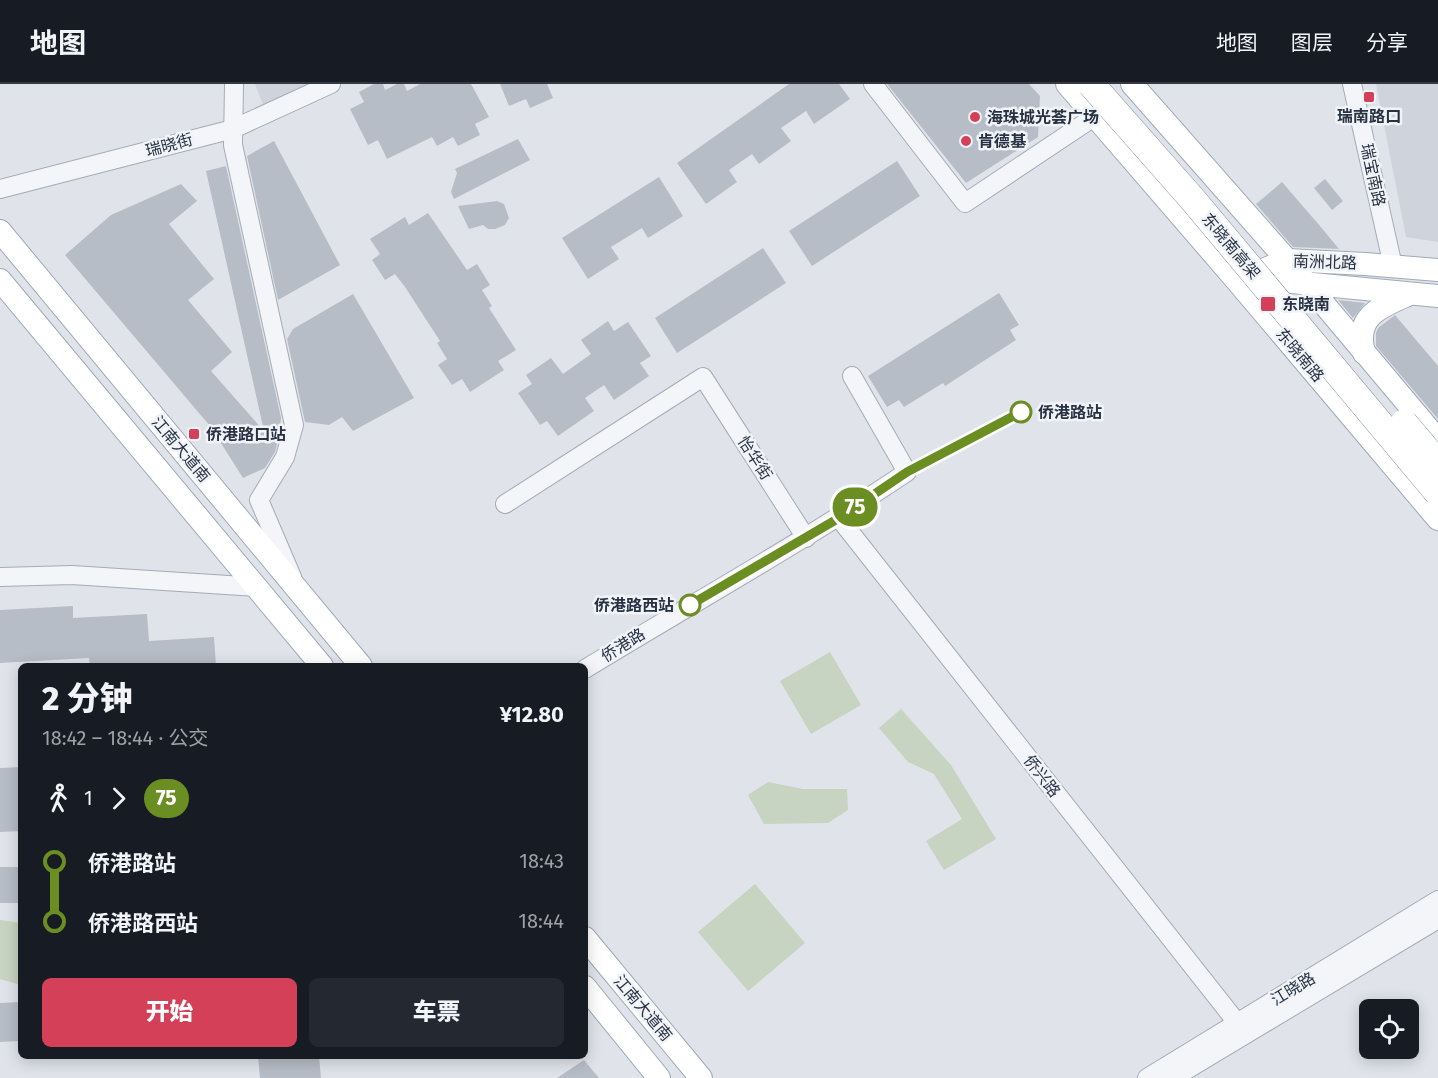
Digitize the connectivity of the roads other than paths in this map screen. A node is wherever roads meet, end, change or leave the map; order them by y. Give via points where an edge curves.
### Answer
1 (234, 84) edge
2 (331, 84) edge
3 (873, 84) edge
4 (1067, 84) edge
5 (1091, 84) edge
6 (1112, 84) edge
7 (1132, 84) edge
8 (1353, 84) edge
9 (1094, 117) junction
10 (233, 129) junction
11 (0, 189) edge
12 (0, 231) edge
13 (1287, 260) junction
14 (1365, 264) junction
15 (1393, 266) junction
16 (1438, 270) edge
17 (0, 280) edge
18 (1237, 281) junction
19 (1306, 284) junction
20 (1366, 290) junction
21 (1411, 294) junction
22 (1438, 296) edge
23 (1364, 353) junction
24 (852, 376) dead end
25 (1384, 376) junction
26 (1343, 405) junction
27 (1438, 440) edge
28 (1438, 464) edge
29 (1438, 493) edge
30 (505, 504) dead end
31 (839, 518) junction
32 (1438, 519) edge
33 (806, 538) junction
34 (0, 577) edge
35 (294, 584) junction
36 (258, 587) junction
37 (320, 663) edge
38 (359, 663) edge
39 (588, 667) edge
40 (1438, 900) edge
41 (1438, 919) edge
42 (588, 942) edge
43 (588, 991) edge
44 (1241, 1029) junction
45 (660, 1078) edge
46 (701, 1078) edge
47 (1148, 1078) edge
48 (1173, 1078) edge

1 - 10 street
2 - 10 street, 瑞晓街
3 - 9 street via 965,202
4 - 9 main road, 东晓南路
5 - 29 highway, 东晓南高架, bridge
6 - 28 highway, 东晓南高架, bridge via 1204,186
7 - 13 main road
8 - 15 street, 瑞宝南路
9 - 18 main road, 东晓南路
10 - 11 street, 瑞晓街
10 - 35 street via 233,145 294,425 285,457 259,500
12 - 35 main road, 江南大道南
13 - 14 main road, 南洲北路
13 - 18 main road, 南洲北路
13 - 19 main road
14 - 15 main road, 南洲北路
14 - 20 street
15 - 16 main road, 南洲北路
17 - 36 main road, 江南大道南
18 - 19 main road, 南洲北路
18 - 26 main road, 东晓南路
19 - 20 main road, 南洲北路
19 - 23 main road
20 - 21 main road, 南洲北路
21 - 22 main road, 南洲北路
21 - 23 main road via 1386,304 1365,322 1361,331
23 - 25 main road
24 - 31 street, 侨港路 via 907,472
25 - 26 main road via 1364,383
25 - 27 main road
26 - 32 main road, 东晓南路
30 - 33 street, 怡华街 via 703,378
31 - 33 street, 侨港路
31 - 44 street, 侨兴路
33 - 39 street, 侨港路
34 - 36 street via 76,576
35 - 38 main road, 江南大道南
36 - 37 main road, 江南大道南
40 - 44 street, 江晓路
41 - 44 street, 江晓路
42 - 46 main road, 江南大道南
43 - 45 main road, 江南大道南
44 - 47 street, 江晓路
44 - 48 street, 江晓路

